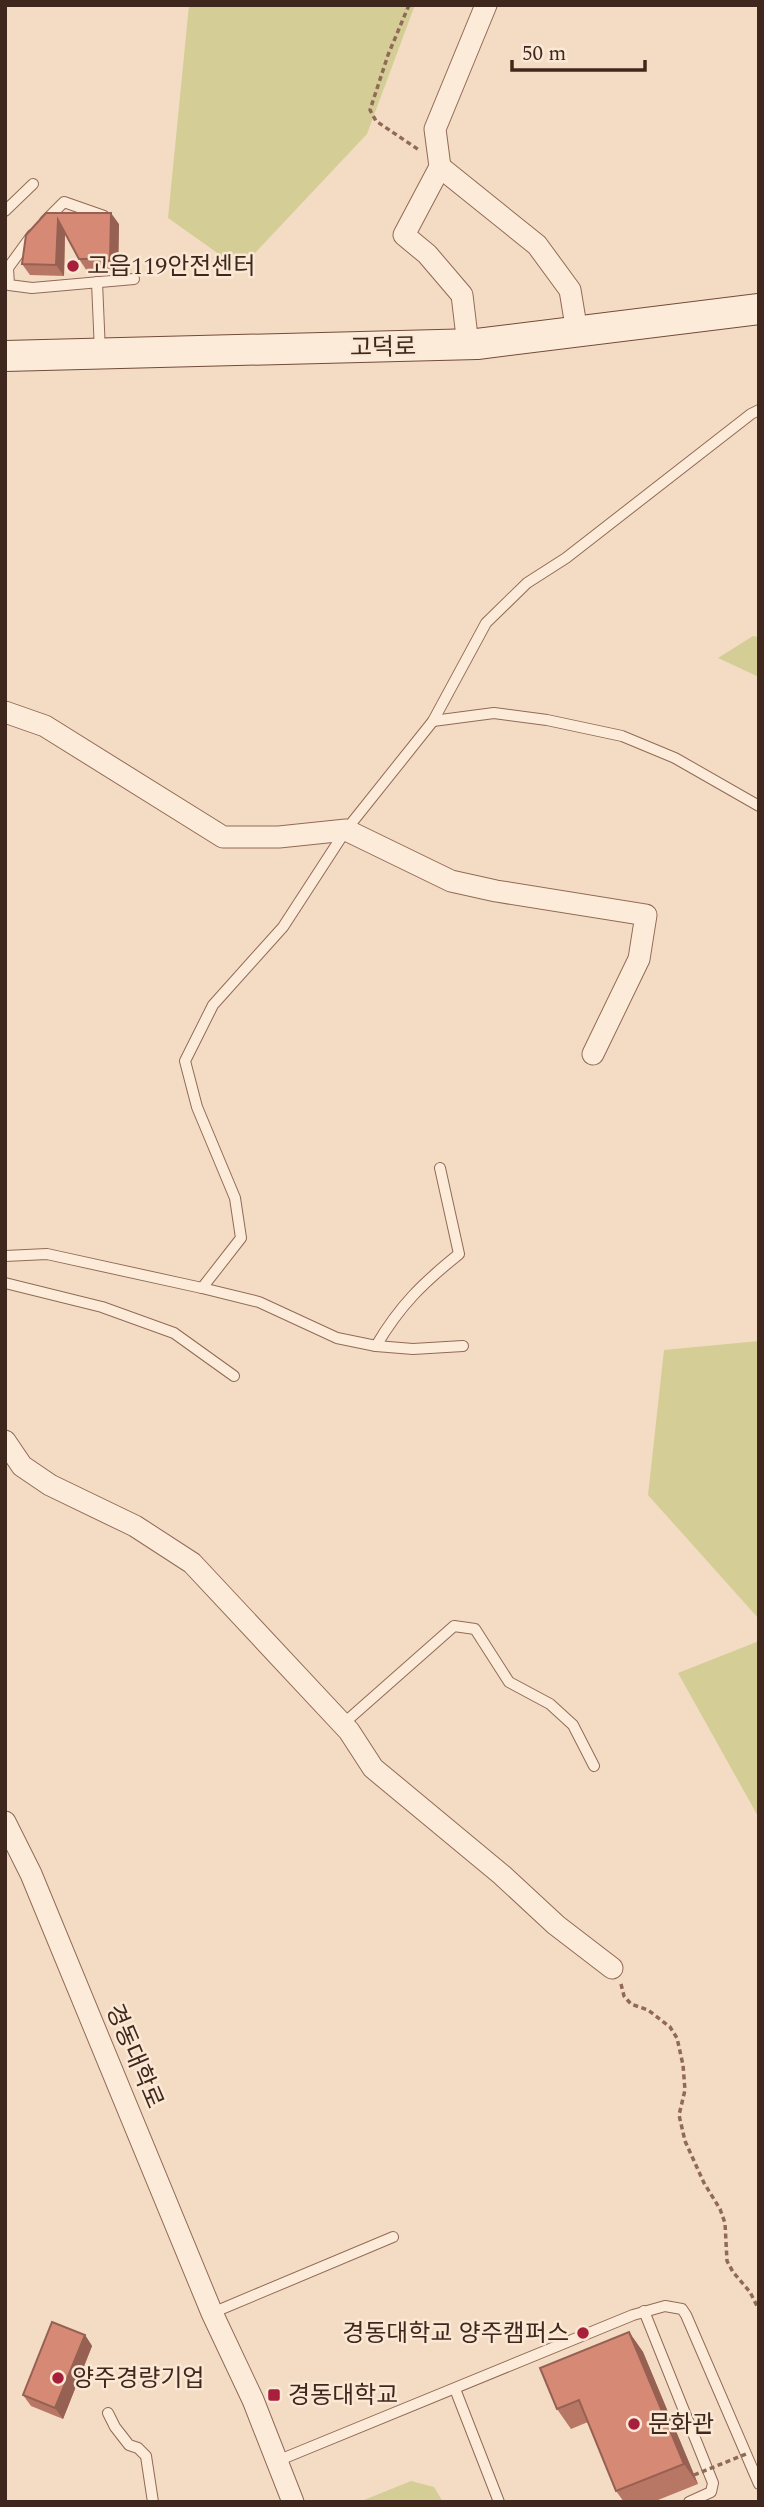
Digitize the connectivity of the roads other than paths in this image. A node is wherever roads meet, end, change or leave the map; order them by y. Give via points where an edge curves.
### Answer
1 (486, 5) edge
2 (440, 167) junction
3 (33, 184) dead end
4 (5, 211) edge
5 (104, 216) edge
6 (134, 279) dead end
7 (97, 282) junction
8 (759, 309) edge
9 (577, 332) junction
10 (468, 345) junction
11 (10, 352) edge
12 (100, 352) junction
13 (759, 410) edge
14 (5, 712) edge
15 (433, 721) junction
16 (759, 806) edge
17 (346, 830) junction
18 (593, 1054) dead end
19 (440, 1168) dead end
20 (5, 1256) edge
21 (5, 1283) edge
22 (202, 1288) junction
23 (376, 1346) junction
24 (463, 1346) dead end
25 (234, 1376) dead end
26 (5, 1441) edge
27 (342, 1724) junction
28 (594, 1766) dead end
29 (5, 1822) edge
30 (611, 1968) road end
31 (393, 2237) dead end
32 (644, 2311) junction
33 (212, 2313) junction
34 (456, 2389) junction
35 (108, 2413) dead end
36 (277, 2461) junction
37 (759, 2484) edge
38 (153, 2502) edge
39 (293, 2502) edge
40 (499, 2502) edge
41 (689, 2502) edge

1 - 2 street via 435,129
2 - 9 street via 537,245 570,290
2 - 10 street via 404,235 462,295
3 - 4 lane
5 - 7 lane via 64,202 8,268 9,285 32,288
6 - 7 lane
7 - 12 lane
8 - 9 main road, 고덕로
9 - 10 main road, 고덕로
10 - 12 main road, 고덕로
11 - 12 main road, 고덕로
13 - 15 lane via 527,583 486,623
14 - 17 street via 45,726 223,837
15 - 16 lane via 494,713 622,736 675,758
15 - 17 lane
17 - 18 street via 451,881 646,915 639,959
17 - 22 lane via 284,927 213,1005 185,1061 197,1107 235,1198 241,1227 241,1238
19 - 23 lane via 459,1254 427,1279 393,1317
20 - 22 lane via 47,1254
21 - 25 lane via 102,1307 173,1333
22 - 23 lane via 260,1302 337,1338
23 - 24 lane
26 - 27 street via 22,1466 50,1485 135,1526 192,1563
27 - 28 lane via 454,1626 475,1629 509,1682 550,1704 573,1725
27 - 30 street via 373,1769
29 - 33 street, 경동대학로 via 31,1874
31 - 33 lane
32 - 34 lane
32 - 37 lane via 665,2305 682,2309
32 - 41 lane via 713,2483 711,2492
33 - 36 street, 경동대학로
34 - 36 lane
34 - 40 lane
35 - 38 lane via 129,2445 146,2456
36 - 39 street, 경동대학로

